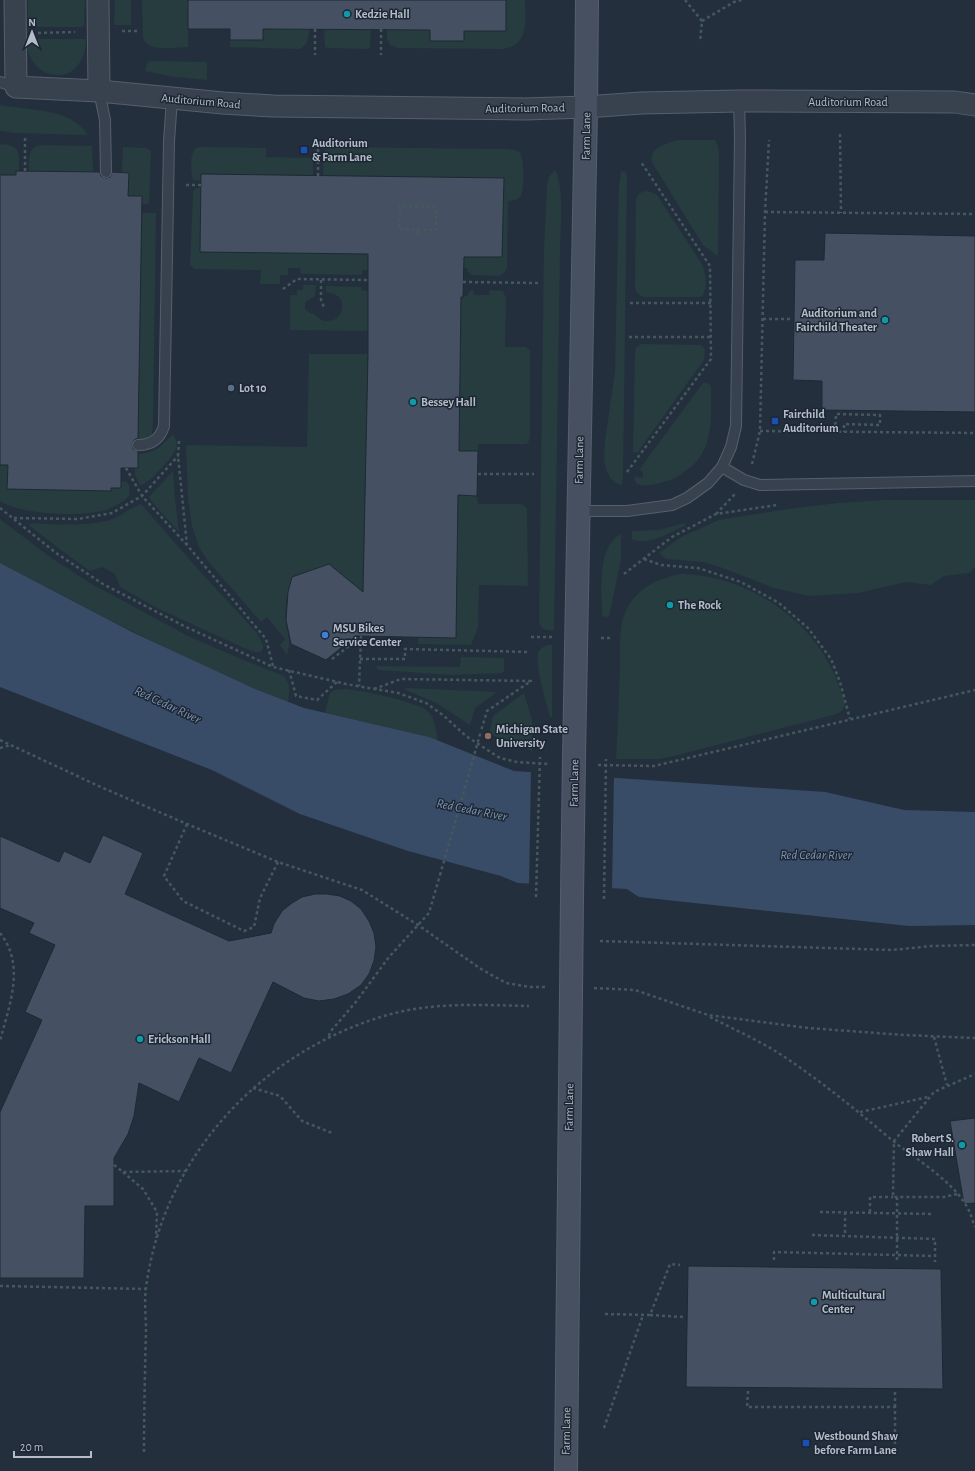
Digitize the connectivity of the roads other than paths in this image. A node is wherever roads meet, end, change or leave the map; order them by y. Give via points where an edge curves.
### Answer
1 (15, 0) edge
2 (98, 0) edge
3 (586, 0) edge
4 (8, 85) edge
5 (99, 91) junction
6 (172, 99) junction
7 (739, 101) junction
8 (975, 105) edge
9 (586, 107) junction
10 (106, 172) dead end
11 (138, 445) dead end
12 (722, 467) junction
13 (975, 481) edge
14 (578, 510) junction
15 (566, 1471) edge

1 - 4 street, Auditorium Road via 16,33
2 - 5 street
3 - 9 street, Farm Lane
4 - 5 street, Auditorium Road
5 - 6 street, Auditorium Road
5 - 10 lane via 105,120
6 - 9 street, Auditorium Road via 273,106 525,109
6 - 11 lane via 169,141 166,411 162,434 154,441
7 - 8 street, Auditorium Road via 956,102
7 - 9 street, Auditorium Road
7 - 12 lane via 736,426 731,447
9 - 14 street, Farm Lane
12 - 13 lane via 744,480 760,485
12 - 14 lane via 708,483 672,505 627,511
14 - 15 street, Farm Lane, bridge

